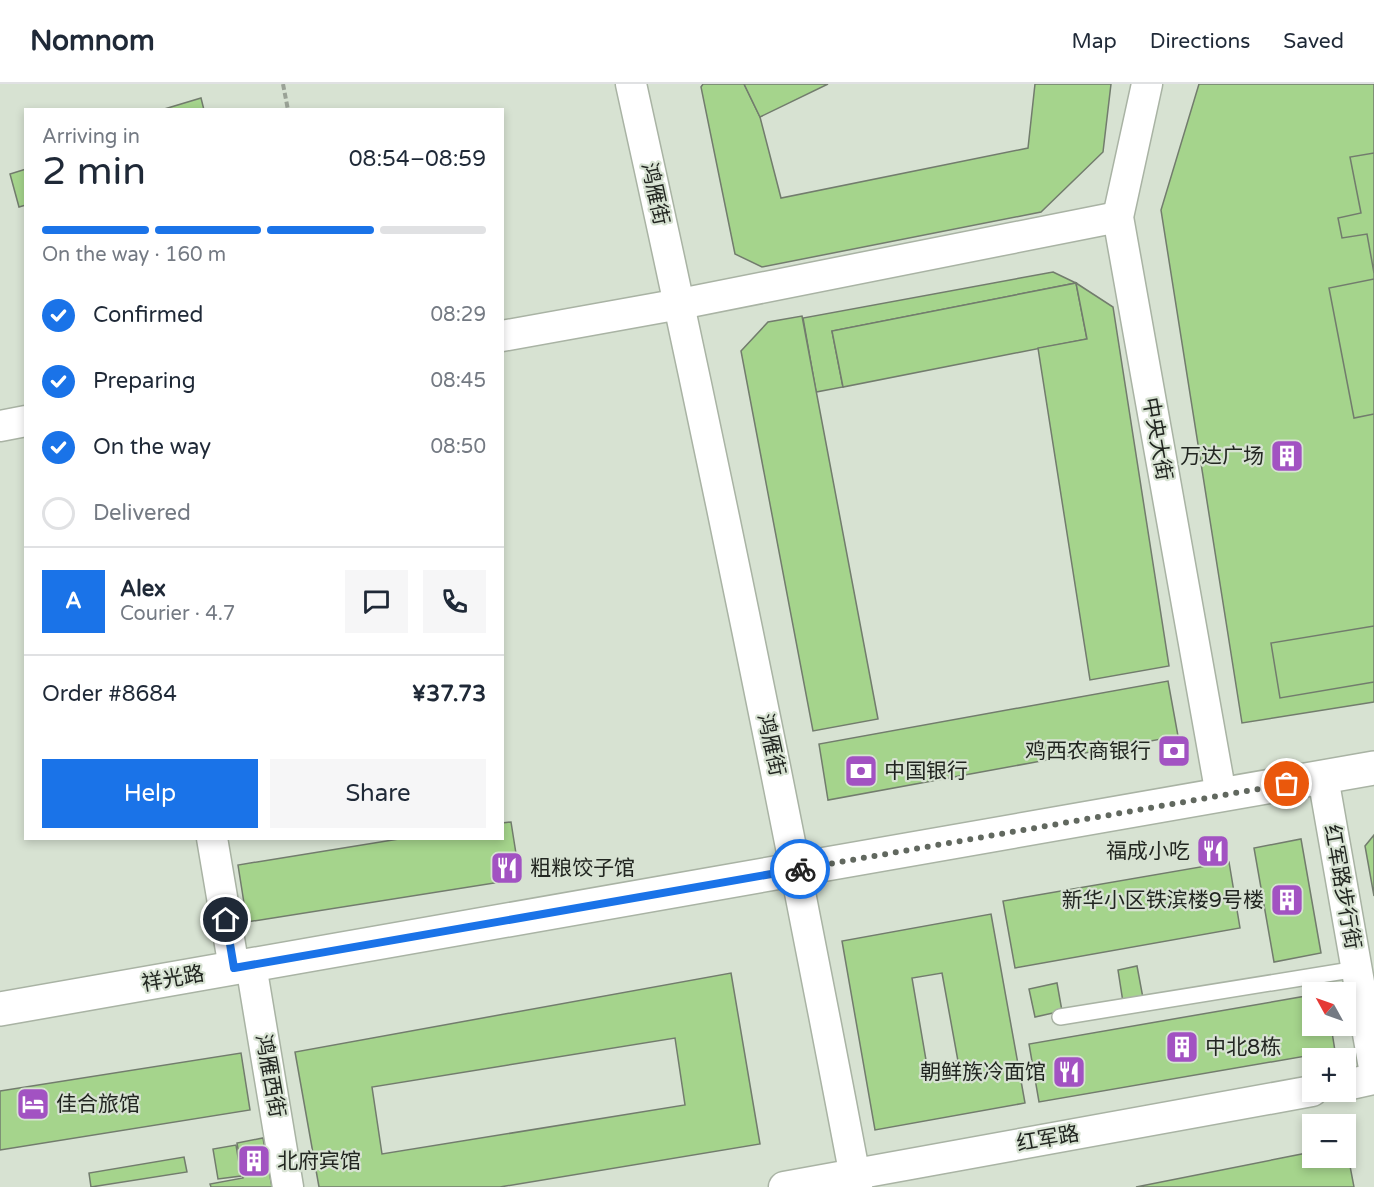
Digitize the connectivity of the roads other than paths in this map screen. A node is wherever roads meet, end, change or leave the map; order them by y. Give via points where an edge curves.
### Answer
1 (631, 84) edge
2 (1147, 84) edge
3 (1118, 217) junction
4 (680, 304) junction
5 (504, 336) edge
6 (24, 421) edge
7 (0, 426) edge
8 (1374, 768) edge
9 (1323, 777) junction
10 (1221, 795) junction
11 (212, 840) edge
12 (796, 870) junction
13 (243, 967) junction
14 (1357, 969) junction
15 (0, 1009) edge
16 (1060, 1017) dead end
17 (1374, 1068) edge
18 (1374, 1079) edge
19 (1356, 1083) edge
20 (1302, 1093) edge
21 (855, 1181) edge
22 (288, 1187) edge
23 (784, 1187) edge

1 - 4 street, 鸿雁街
2 - 3 street, 中央大街
3 - 4 street
3 - 10 street, 中央大街
4 - 5 street
4 - 12 street, 鸿雁街
6 - 7 street
8 - 9 street, 祥光路
9 - 10 street, 祥光路
9 - 14 street, 红军路步行街
10 - 12 street, 祥光路
11 - 13 street, 鸿雁西街
12 - 13 street, 祥光路
12 - 21 street, 鸿雁街
13 - 15 street, 祥光路
13 - 22 street, 鸿雁西街
14 - 16 lane
14 - 17 street, 红军路步行街
18 - 19 street
20 - 21 street, 红军路
21 - 23 street, 红军路

